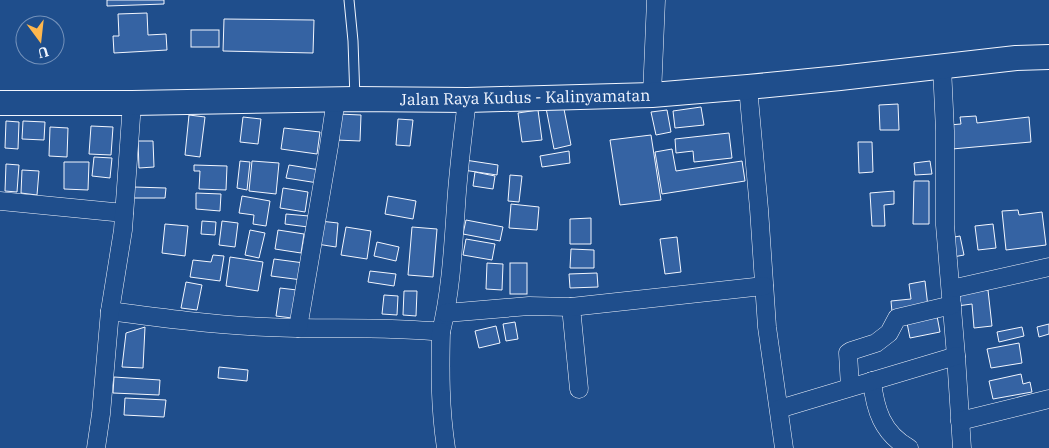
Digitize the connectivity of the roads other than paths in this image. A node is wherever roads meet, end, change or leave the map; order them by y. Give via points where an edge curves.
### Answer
1 (349, 0) edge
2 (656, 0) edge
3 (1049, 57) edge
4 (942, 67) junction
5 (748, 87) junction
6 (652, 95) junction
7 (346, 99) junction
8 (467, 100) junction
9 (0, 103) edge
10 (132, 104) junction
11 (0, 201) edge
12 (124, 213) junction
13 (1049, 267) edge
14 (764, 286) junction
15 (951, 297) junction
16 (571, 307) junction
17 (110, 311) junction
18 (446, 314) junction
19 (298, 328) junction
20 (441, 332) junction
21 (956, 356) junction
22 (872, 381) junction
23 (850, 387) junction
24 (579, 389) dead end
25 (1049, 399) edge
26 (779, 408) junction
27 (960, 421) junction
28 (96, 448) edge
29 (446, 448) edge
30 (784, 448) edge
31 (909, 448) edge
32 (962, 448) edge

1 - 7 lane via 353,41
2 - 6 street
3 - 4 main road, Jalan Raya Kudus - Kalinyamatan
4 - 5 main road, Jalan Raya Kudus - Kalinyamatan
4 - 15 street via 946,131 945,225
5 - 6 main road, Jalan Raya Kudus - Kalinyamatan
5 - 14 street
6 - 8 main road, Jalan Raya Kudus - Kalinyamatan
7 - 8 main road, Jalan Raya Kudus - Kalinyamatan
7 - 10 main road, Jalan Raya Kudus - Kalinyamatan
7 - 19 street via 329,146
8 - 18 street
9 - 10 main road, Jalan Raya Kudus - Kalinyamatan
10 - 12 street
11 - 12 street
12 - 17 street
13 - 15 street
14 - 16 street
14 - 26 street
15 - 21 street
15 - 23 street via 897,318 889,333 876,343 848,353
16 - 18 street via 529,306
16 - 24 street
17 - 19 street via 205,324
17 - 28 street via 102,414
18 - 20 street
19 - 20 street via 410,328
20 - 29 street via 441,401
21 - 22 street
21 - 27 street
22 - 23 street
22 - 31 street via 881,420 886,429
23 - 26 street
25 - 27 street
26 - 30 street
27 - 32 street

